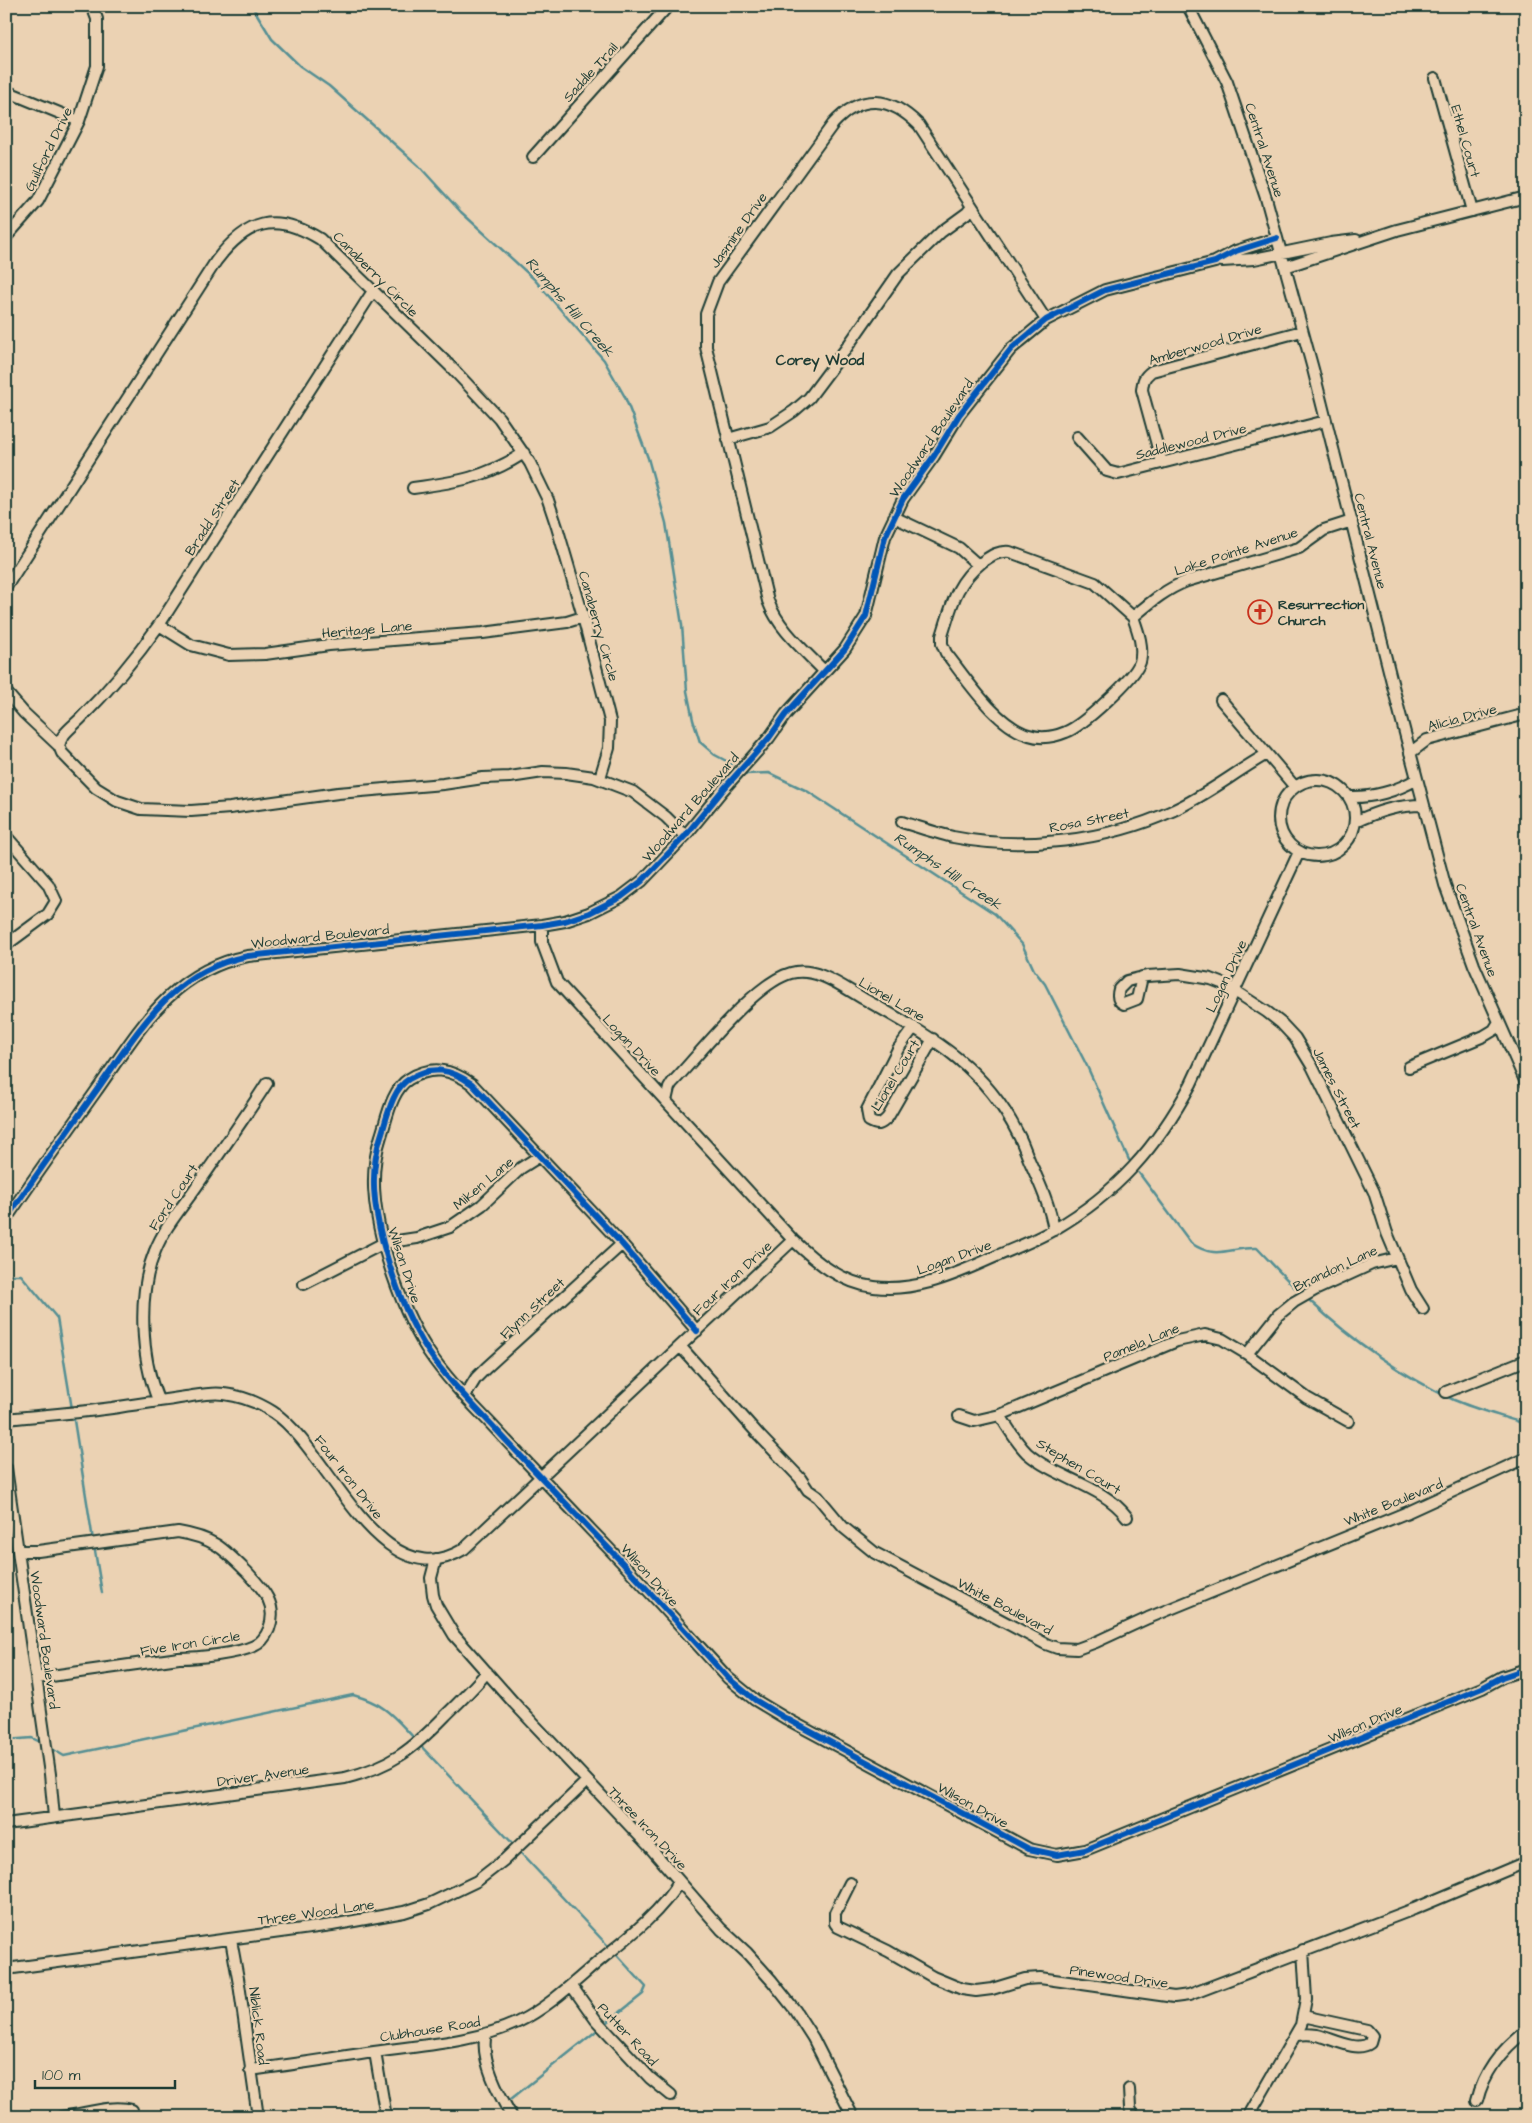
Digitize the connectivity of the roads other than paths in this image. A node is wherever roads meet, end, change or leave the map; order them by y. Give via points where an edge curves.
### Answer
1 (92, 6) edge
2 (668, 6) edge
3 (1188, 6) edge
4 (1435, 78) dead end
5 (6, 91) edge
6 (79, 121) junction
7 (534, 157) dead end
8 (1526, 197) edge
9 (972, 207) junction
10 (1472, 211) junction
11 (6, 236) edge
12 (1277, 238) junction
13 (1367, 239) junction
14 (1281, 253) junction
15 (1215, 262) junction
16 (1285, 267) junction
17 (373, 291) junction
18 (1046, 320) junction
19 (1302, 331) junction
20 (1326, 421) junction
21 (1077, 437) dead end
22 (728, 439) junction
23 (524, 453) junction
24 (1162, 463) junction
25 (413, 488) dead end
26 (894, 517) junction
27 (1352, 521) junction
28 (978, 566) junction
29 (6, 586) edge
30 (583, 617) junction
31 (1134, 617) junction
32 (159, 625) junction
33 (825, 672) junction
34 (6, 692) edge
35 (1221, 700) dead end
36 (1526, 714) edge
37 (59, 746) junction
38 (1410, 753) junction
39 (1267, 754) junction
40 (600, 778) junction
41 (1417, 779) junction
42 (1295, 787) junction
43 (1349, 797) junction
44 (1424, 805) junction
45 (902, 822) dead end
46 (1355, 822) junction
47 (6, 836) edge
48 (685, 836) junction
49 (1299, 852) junction
50 (542, 924) junction
51 (6, 945) edge
52 (1142, 977) dead end
53 (1235, 991) junction
54 (1499, 1022) junction
55 (914, 1027) junction
56 (933, 1039) junction
57 (1409, 1067) dead end
58 (268, 1083) dead end
59 (1526, 1083) edge
60 (666, 1102) junction
61 (540, 1156) junction
62 (6, 1220) edge
63 (1054, 1230) junction
64 (794, 1240) junction
65 (384, 1243) junction
66 (622, 1244) junction
67 (1397, 1258) junction
68 (304, 1284) dead end
69 (1423, 1309) dead end
70 (697, 1331) junction
71 (680, 1346) junction
72 (1247, 1354) junction
73 (1526, 1360) edge
74 (1446, 1392) dead end
75 (465, 1396) junction
76 (158, 1400) junction
77 (1000, 1415) junction
78 (959, 1416) dead end
79 (6, 1419) edge
80 (1348, 1421) dead end
81 (1526, 1458) edge
82 (6, 1468) edge
83 (540, 1478) junction
84 (1127, 1516) dead end
85 (18, 1551) junction
86 (436, 1559) junction
87 (1526, 1669) edge
88 (487, 1672) junction
89 (37, 1678) junction
90 (587, 1781) junction
91 (54, 1818) junction
92 (6, 1824) edge
93 (1526, 1862) edge
94 (679, 1881) junction
95 (850, 1883) dead end
96 (231, 1940) junction
97 (1303, 1950) junction
98 (6, 1969) edge
99 (571, 1985) junction
100 (1304, 2016) junction
101 (1526, 2031) edge
102 (486, 2034) junction
103 (1297, 2035) junction
104 (375, 2052) junction
105 (250, 2070) junction
106 (1129, 2089) dead end
107 (671, 2095) dead end
108 (1477, 2101) dead end
109 (132, 2110) dead end
110 (61, 2117) edge
111 (258, 2117) edge
112 (386, 2117) edge
113 (512, 2117) edge
114 (853, 2117) edge
115 (1134, 2117) edge
116 (1248, 2117) edge

1 - 6 street, Guilford Drive via 97,19 97,66
2 - 7 street, Saddle Trail
3 - 12 street, Central Avenue via 1227,82
4 - 10 street, Ethel Court
5 - 6 street
6 - 11 street, Guilford Drive via 38,201
8 - 10 street
9 - 18 street, Jasmine Drive
9 - 22 street via 898,274 809,398 770,426
9 - 22 street, Jasmine Drive via 919,125 901,109 890,104 869,102 859,104 840,116 732,262 709,303 706,347
10 - 13 street
12 - 14 street, Central Avenue
12 - 15 street, Woodward Boulevard
13 - 14 street, Woodward Boulevard
13 - 16 street
14 - 15 street, Woodward Boulevard
14 - 16 street, Central Avenue
15 - 18 street, Woodward Boulevard via 1105,290
16 - 19 street, Central Avenue
17 - 23 street, Canaberry Circle via 482,398
17 - 29 street, Canaberry Circle via 320,239 299,227 261,225 239,235 216,261
17 - 32 street, Bradd Street
18 - 26 street, Woodward Boulevard via 1011,349 992,370 910,487
19 - 20 street, Central Avenue
19 - 24 street, Amberwood Drive via 1147,375 1143,379 1142,390
20 - 24 street, Saddlewood Drive
20 - 27 street, Central Avenue
21 - 24 street, Saddlewood Drive via 1112,474
22 - 33 street, Jasmine Drive via 772,611 794,642
23 - 25 street via 479,477
23 - 30 street, Canaberry Circle via 548,500
26 - 28 street via 959,548
26 - 33 street, Woodward Boulevard via 885,538 866,616
27 - 31 street, Lake Pointe Avenue via 1324,530 1299,548 1170,588
27 - 38 street, Central Avenue
28 - 31 street via 1000,551 1010,552 1095,583
28 - 31 street via 958,588 942,644 1000,718 1028,735 1055,736 1075,728 1125,684 1135,671 1142,653
30 - 32 street, Heritage Lane via 483,633 230,655 191,645
30 - 40 street, Canaberry Circle via 610,721 609,748
32 - 37 street, Bradd Street via 108,691 63,735
33 - 48 street, Woodward Boulevard
34 - 37 street via 24,714
35 - 39 street
36 - 38 street, Alicia Drive via 1427,740
37 - 40 street via 96,788 128,806 153,811 230,808 338,793 543,772
38 - 41 street, Central Avenue
39 - 42 street
39 - 45 street, Rosa Street via 1172,812 1110,832 1054,842 1004,843 950,836
40 - 48 street via 647,801
41 - 43 street via 1403,787 1361,798
41 - 44 street, Central Avenue
42 - 43 street via 1311,780 1328,782
42 - 49 street via 1282,803 1279,823 1287,842
43 - 46 street
44 - 46 street via 1394,807
44 - 54 street, Central Avenue via 1452,906
46 - 49 street via 1348,841 1333,853 1314,857
47 - 51 street via 48,884 56,900 48,914
48 - 50 street, Woodward Boulevard via 642,882 621,897 565,921
49 - 53 street, Logan Drive
50 - 60 street, Logan Drive via 545,956 557,982
50 - 62 street, Woodward Boulevard via 248,956 222,963 185,982 154,1010 128,1044
52 - 53 street, James Street via 1197,976
53 - 63 street, Logan Drive via 1191,1084 1158,1139 1106,1193
53 - 67 street, James Street via 1281,1024 1306,1056 1374,1192
54 - 57 street via 1484,1036
54 - 59 street, Central Avenue
55 - 56 street, Lionel Lane
55 - 56 street, Lionel Court via 898,1049 867,1110 869,1121 881,1124 888,1117
55 - 60 street, Lionel Lane via 828,979 793,972 769,983 754,995 672,1083
56 - 63 street, Lionel Lane via 966,1064 1003,1108 1023,1144
58 - 76 street, Ford Court via 171,1221 152,1261 143,1320 150,1377
60 - 64 street, Logan Drive
61 - 65 street, Miken Lane via 521,1168 482,1205 450,1227 417,1238
61 - 65 street, Wilson Drive via 465,1079 448,1071 421,1072 405,1081 400,1088 377,1146 373,1192
61 - 66 street, Wilson Drive
63 - 64 street, Logan Drive via 944,1278 896,1288 868,1286 841,1277 820,1264
64 - 70 street, Four Iron Drive
65 - 68 street, Miken Lane
65 - 75 street, Wilson Drive via 415,1329 443,1371
66 - 70 street, Wilson Drive
66 - 75 street, Flynn Street via 486,1368
67 - 69 street, James Street
67 - 72 street, Brandon Lane via 1372,1264 1294,1302 1278,1315
70 - 71 street, Four Iron Drive
71 - 81 street, White Boulevard via 808,1490 863,1544 1046,1644 1066,1650 1096,1642 1408,1512
71 - 83 street, Four Iron Drive
72 - 77 street, Pamela Lane via 1214,1337 1186,1338
72 - 80 street, Pamela Lane via 1307,1398
73 - 74 street
75 - 83 street, Wilson Drive
76 - 79 street, Four Iron Drive via 61,1415
76 - 86 street, Four Iron Drive via 222,1394 246,1399 273,1412 306,1445 369,1528 406,1554 420,1559
77 - 78 street, Pamela Lane via 974,1421
77 - 84 street, Stephen Court via 1027,1452 1057,1472 1113,1501
82 - 85 street, Woodward Boulevard
83 - 86 street, Four Iron Drive via 464,1549
83 - 87 street, Wilson Drive via 632,1572 728,1678 748,1695 1000,1834 1042,1853 1070,1854 1100,1845
85 - 89 street, Woodward Boulevard
85 - 89 street, Five Iron Circle via 178,1532 191,1534 223,1548 265,1592 272,1608 268,1632 255,1646 246,1649
86 - 88 street, Three Iron Drive via 431,1578 436,1605 454,1635
88 - 90 street, Three Iron Drive
88 - 91 street, Driver Avenue via 473,1690 412,1749 369,1772
89 - 91 street, Woodward Boulevard
90 - 94 street, Three Iron Drive
90 - 96 street, Three Wood Lane via 504,1860 477,1881 438,1900 376,1918
91 - 92 street, Driver Avenue
93 - 97 street, Pinewood Drive via 1414,1909
94 - 99 street, Clubhouse Road via 662,1904
94 - 114 street, Three Iron Drive via 795,2010 824,2058
95 - 97 street, Pinewood Drive via 835,1914 838,1927 962,1989 992,1989 1040,1978 1182,1997
96 - 98 street, Three Wood Lane
96 - 105 street, Niblick Road
97 - 100 street
99 - 102 street, Clubhouse Road via 528,2016
99 - 107 street, Putter Road via 596,2020 650,2078
100 - 103 street
100 - 103 street via 1368,2030 1372,2036 1370,2043 1361,2046 1307,2033
101 - 108 street via 1504,2050 1494,2064 1482,2084
102 - 104 street, Clubhouse Road
102 - 113 street via 483,2048 486,2058
103 - 116 street
104 - 105 street, Clubhouse Road
104 - 112 street
105 - 111 street, Niblick Road
106 - 115 street
109 - 110 street via 126,2108

